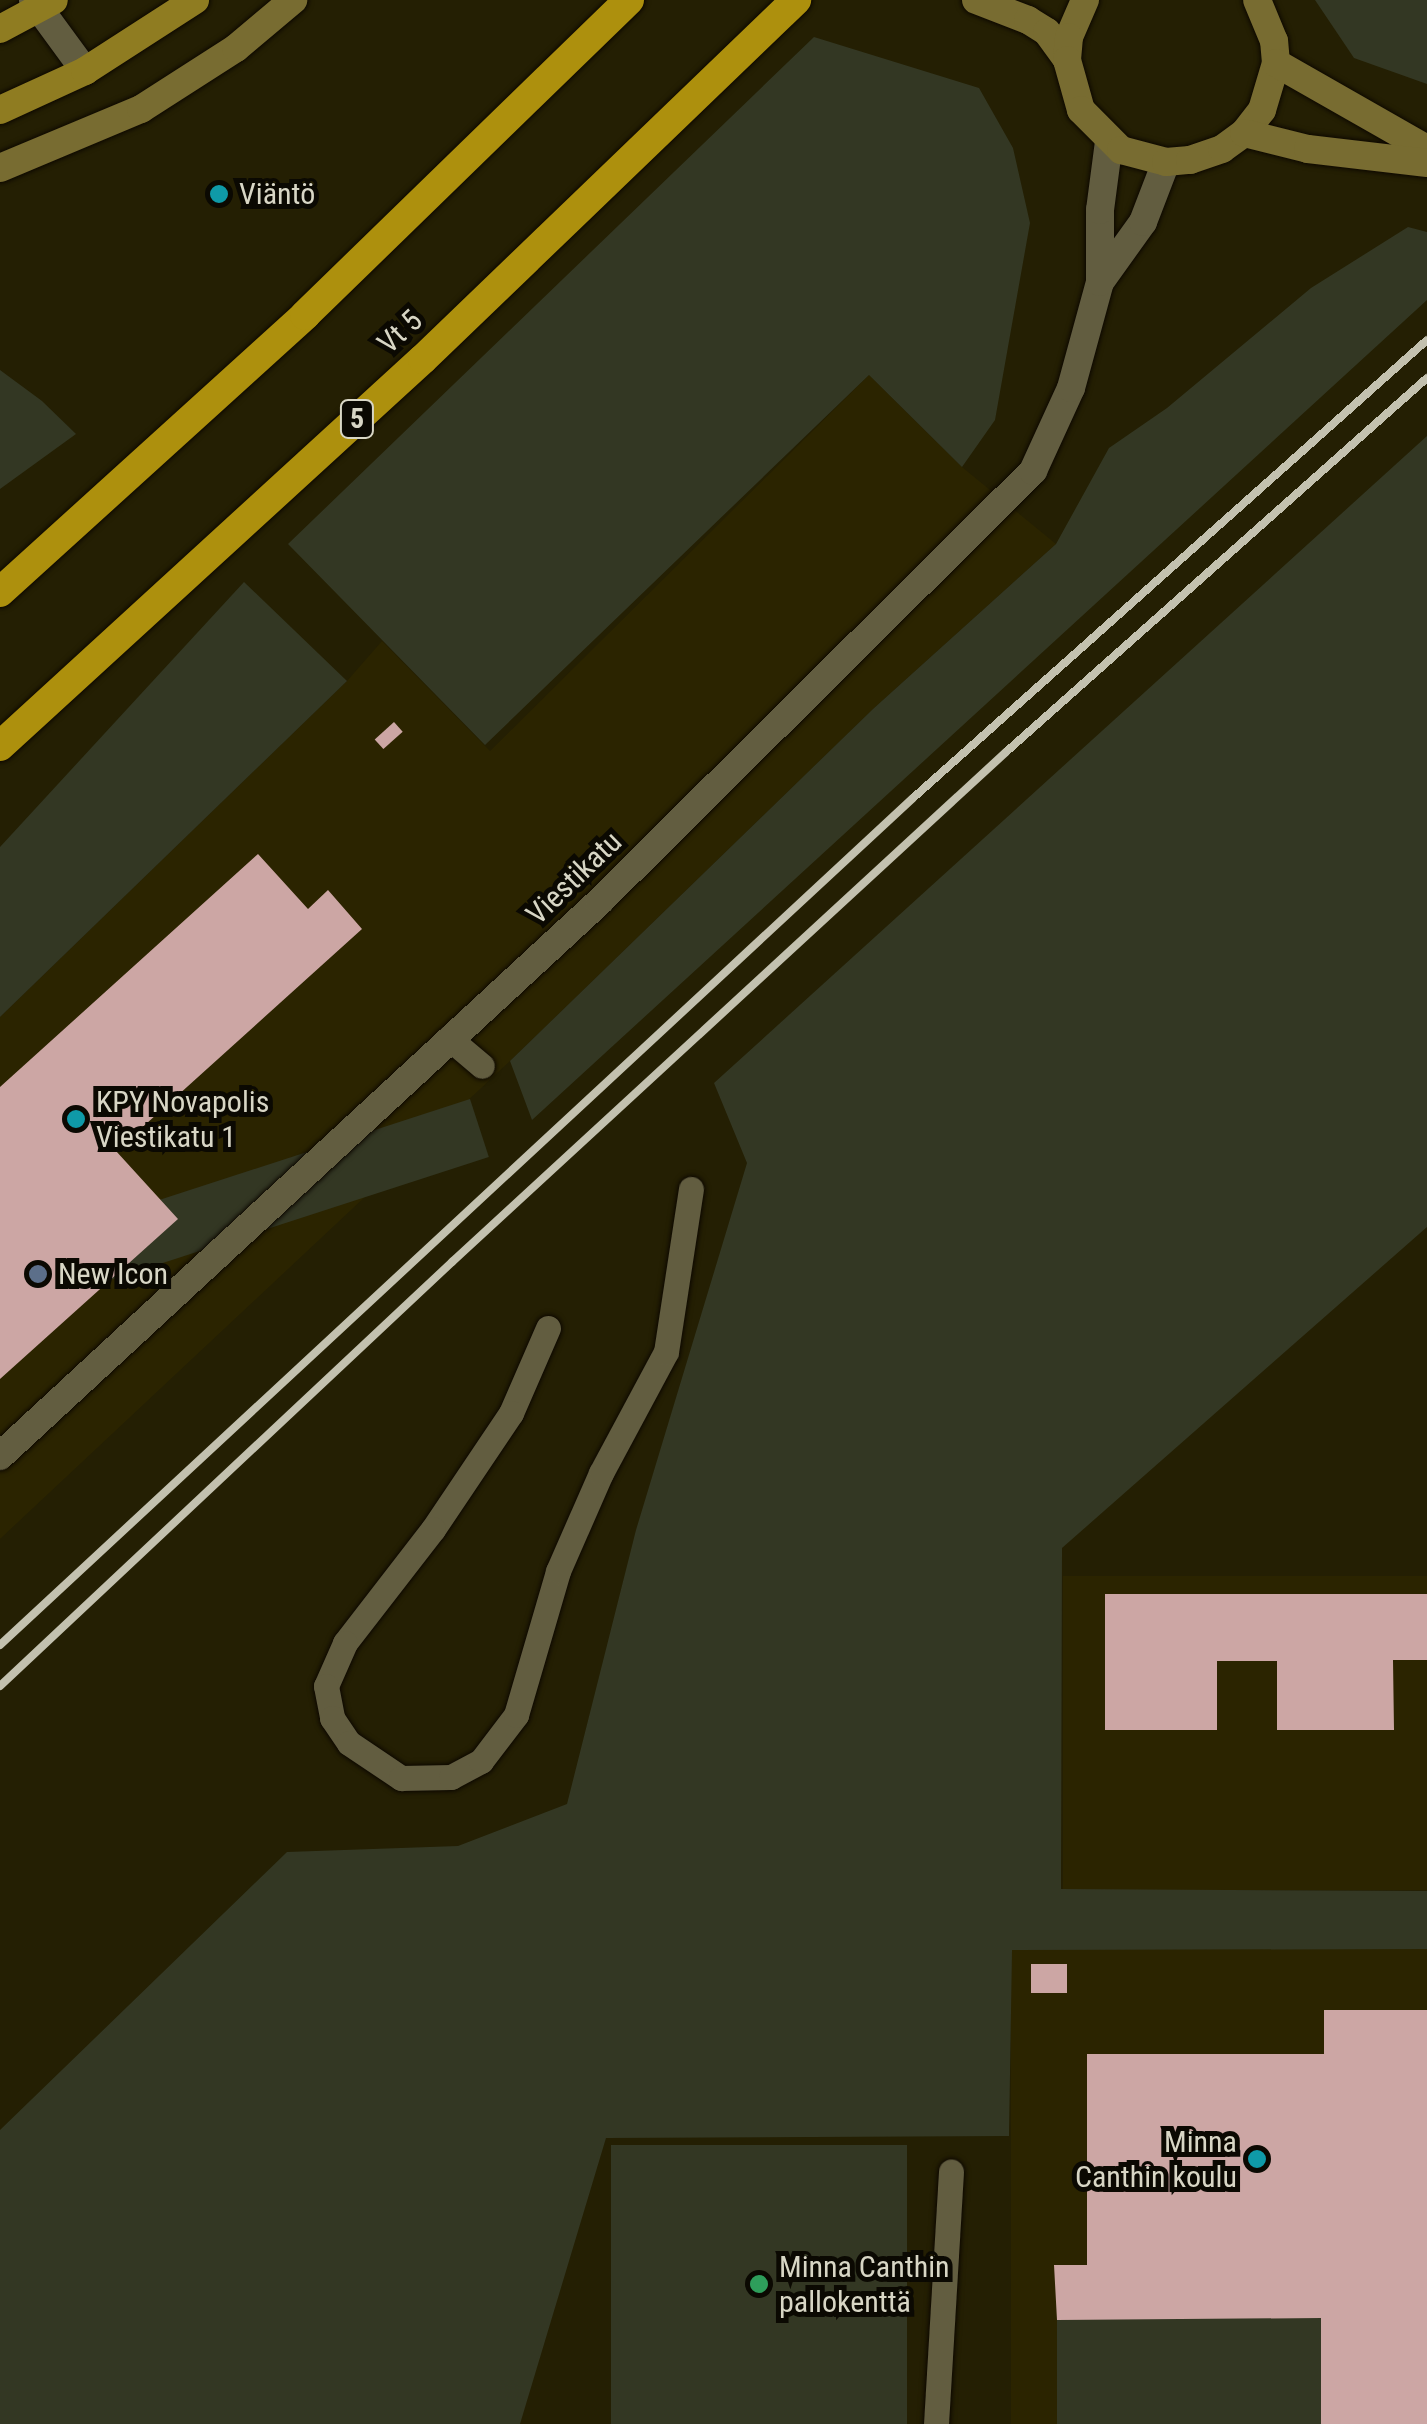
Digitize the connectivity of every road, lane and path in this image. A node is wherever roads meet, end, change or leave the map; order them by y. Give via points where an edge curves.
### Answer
1 (195, 0) edge
2 (293, 0) edge
3 (629, 0) edge
4 (796, 0) edge
5 (976, 0) edge
6 (1085, 0) edge
7 (1257, 0) edge
8 (42, 3) edge
9 (0, 30) edge
10 (1066, 60) junction
11 (1276, 63) junction
12 (85, 71) junction
13 (0, 110) edge
14 (1244, 133) junction
15 (1110, 142) junction
16 (1427, 149) edge
17 (1166, 162) junction
18 (1427, 164) edge
19 (0, 168) edge
20 (1100, 282) junction
21 (0, 592) edge
22 (0, 746) edge
23 (449, 1038) junction
24 (482, 1066) dead end
25 (691, 1189) dead end
26 (548, 1328) dead end
27 (0, 1456) edge
28 (950, 2170) dead end
29 (936, 2424) edge

1 - 12 main road
2 - 19 main road via 236,48 141,109
3 - 21 highway via 305,316
4 - 22 highway, Vt 5 / 5 via 423,359
5 - 10 main road via 1047,32
6 - 10 main road
7 - 11 main road
8 - 9 main road
8 - 12 street
10 - 15 main road via 1081,110
11 - 14 main road via 1262,110
11 - 16 main road
12 - 13 main road
14 - 17 main road via 1206,156
14 - 18 main road via 1308,149
15 - 17 main road
15 - 20 street, Viestikatu via 1100,210
17 - 20 street, Viestikatu via 1143,222
20 - 23 street, Viestikatu via 1071,388 1033,471 599,902
23 - 24 lane
23 - 27 street, Viestikatu
25 - 26 lane via 666,1352 600,1473 558,1571 516,1715 481,1761 451,1777 401,1778 349,1744 332,1718 326,1686 344,1643 433,1529 511,1413
28 - 29 lane

